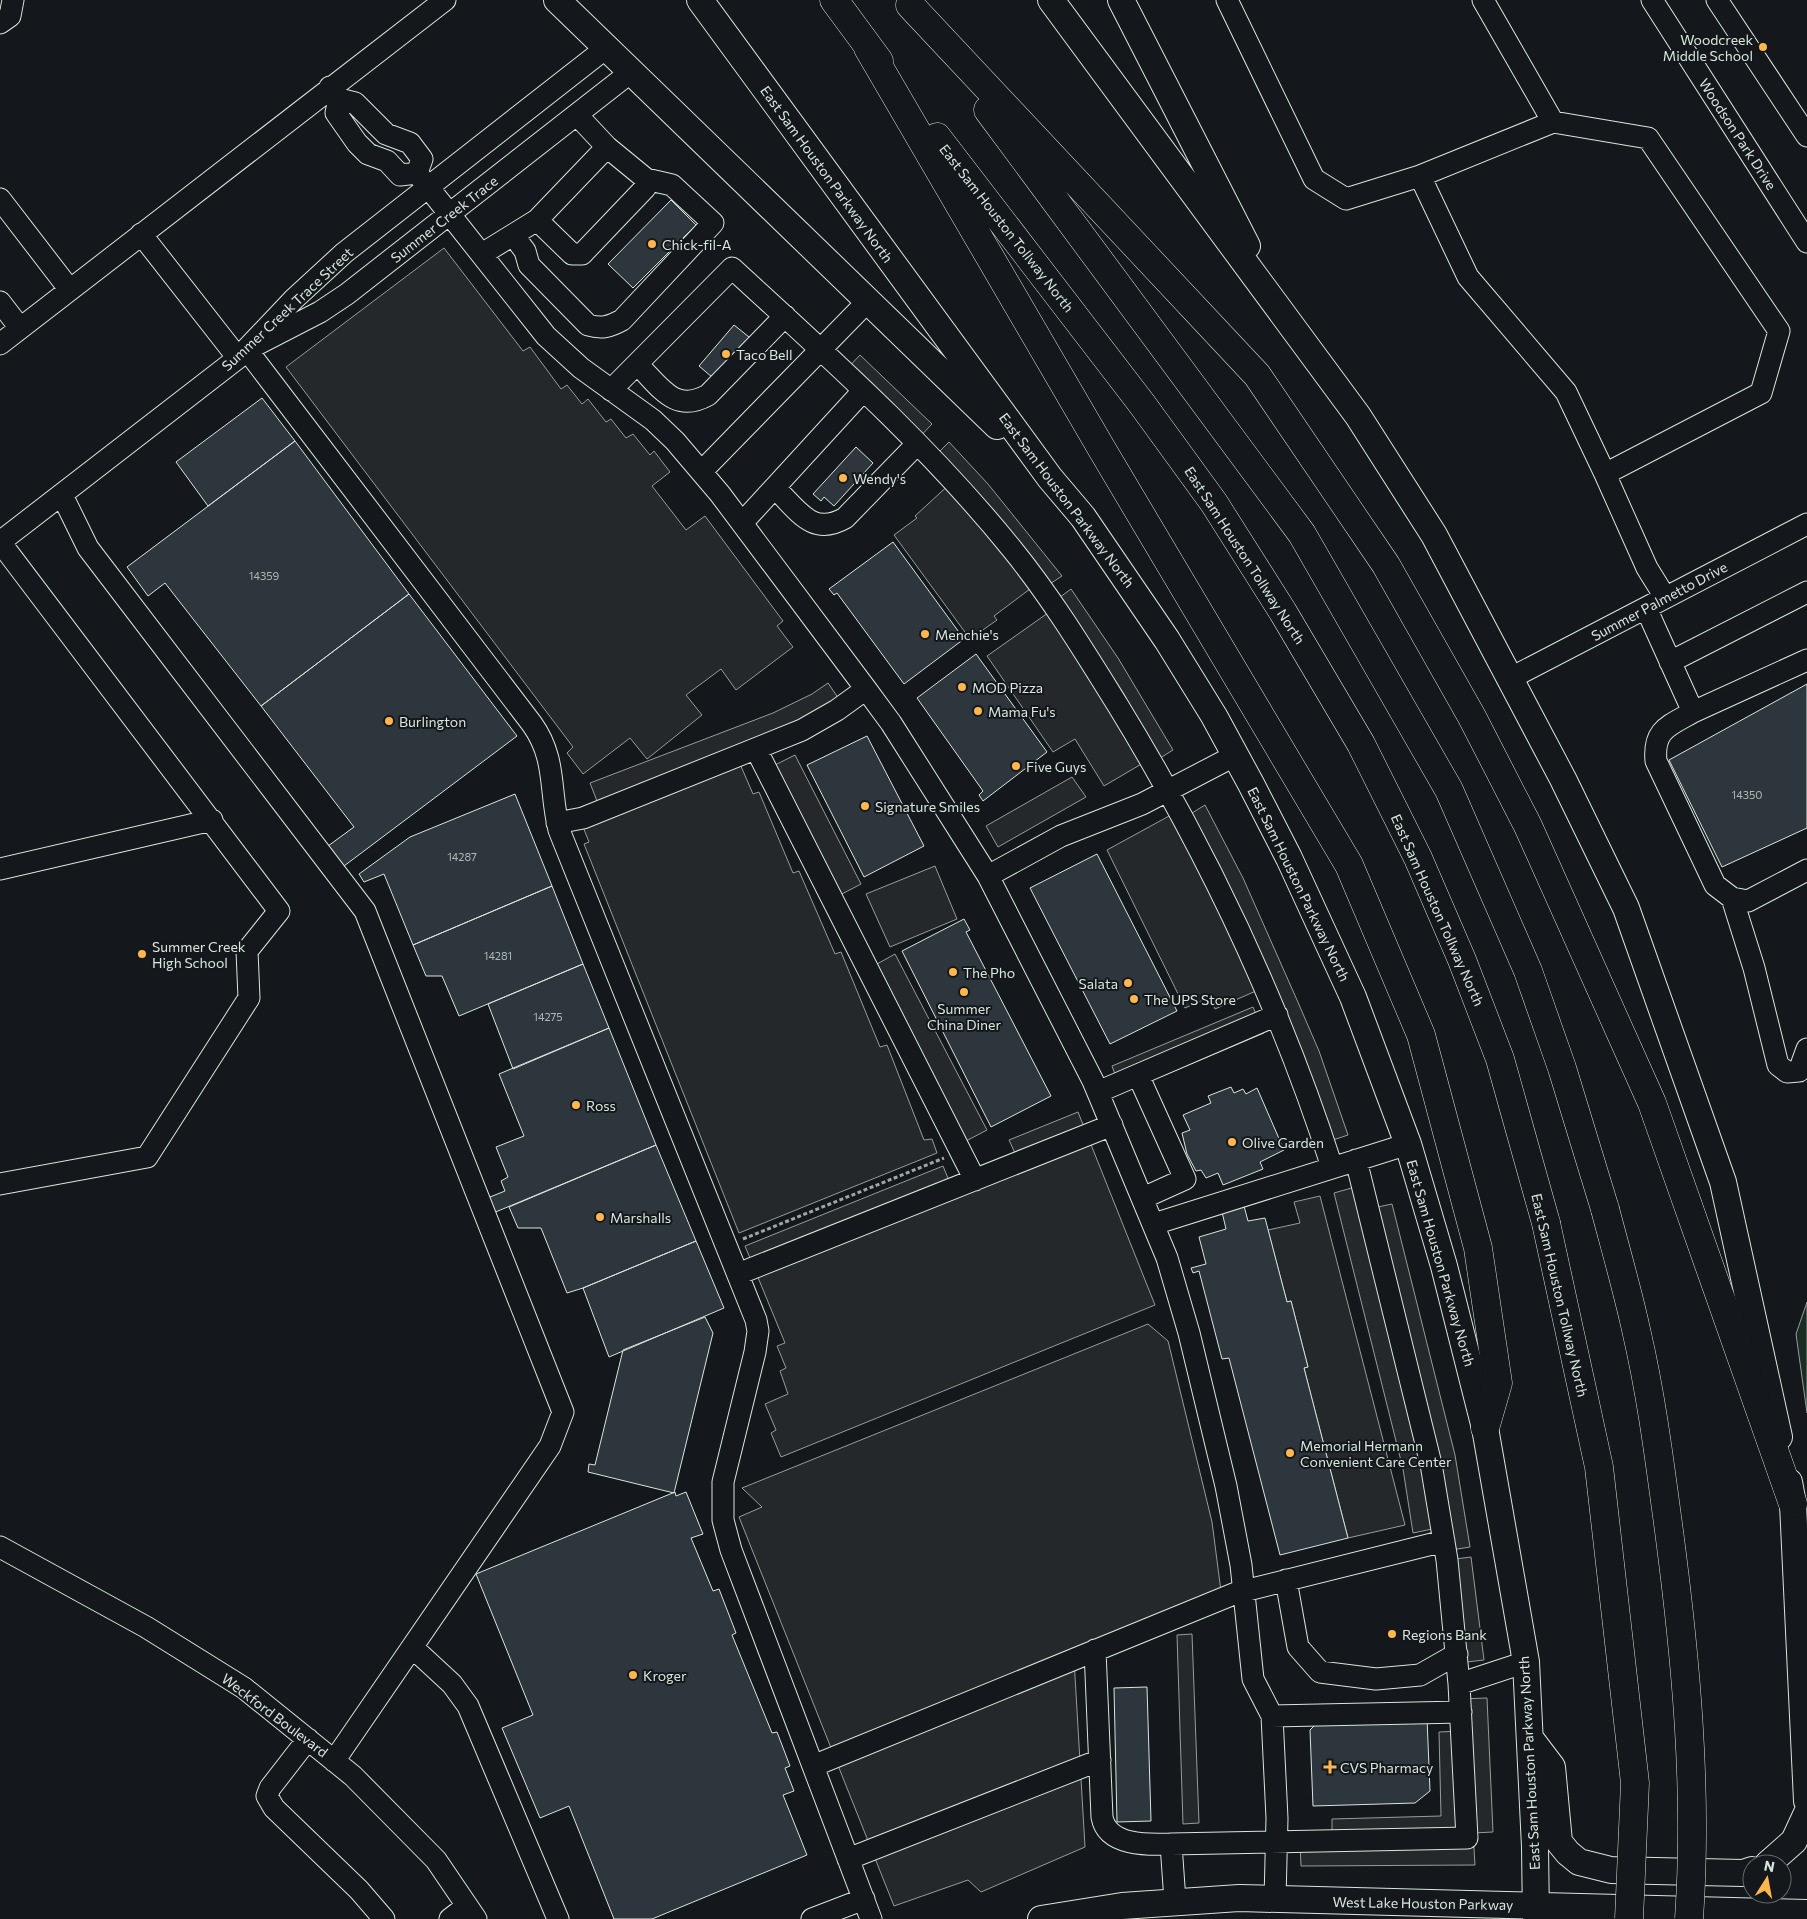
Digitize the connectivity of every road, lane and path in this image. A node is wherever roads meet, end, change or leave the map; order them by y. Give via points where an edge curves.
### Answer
1 (13, 0) edge
2 (445, 0) edge
3 (557, 0) edge
4 (700, 0) edge
5 (834, 0) edge
6 (1051, 0) edge
7 (1120, 0) edge
8 (1227, 0) edge
9 (1483, 0) edge
10 (1652, 0) edge
11 (1717, 0) edge
12 (908, 3) edge
13 (0, 23) edge
14 (606, 48) junction
15 (868, 48) junction
16 (631, 72) junction
17 (334, 93) junction
18 (576, 115) junction
19 (1553, 122) junction
20 (1807, 136) edge
21 (607, 146) junction
22 (1420, 176) junction
23 (646, 179) junction
24 (424, 180) junction
25 (0, 199) edge
26 (450, 214) junction
27 (537, 220) junction
28 (141, 234) junction
29 (513, 235) junction
30 (1807, 242) edge
31 (482, 254) junction
32 (70, 290) junction
33 (868, 301) junction
34 (0, 302) edge
35 (785, 316) junction
36 (1286, 320) junction
37 (20, 328) junction
38 (0, 344) edge
39 (821, 349) junction
40 (242, 354) junction
41 (637, 364) junction
42 (611, 390) junction
43 (863, 391) junction
44 (917, 444) junction
45 (702, 471) junction
46 (1605, 474) junction
47 (1050, 478) junction
48 (775, 488) junction
49 (62, 494) junction
50 (742, 523) junction
51 (1807, 524) edge
52 (0, 542) edge
53 (1807, 592) edge
54 (1666, 597) junction
55 (1646, 608) junction
56 (1807, 660) edge
57 (1670, 662) junction
58 (1511, 678) junction
59 (866, 689) junction
60 (1693, 712) junction
61 (756, 749) junction
62 (1236, 756) junction
63 (1168, 790) junction
64 (212, 820) junction
65 (557, 823) junction
66 (0, 870) edge
67 (1807, 870) edge
68 (988, 876) junction
69 (1732, 898) junction
70 (1277, 1015) junction
71 (1807, 1049) edge
72 (1138, 1075) junction
73 (1098, 1092) junction
74 (1112, 1126) junction
75 (1408, 1144) junction
76 (960, 1150) junction
77 (1356, 1160) junction
78 (1332, 1167) junction
79 (975, 1180) junction
80 (0, 1184) edge
81 (1143, 1198) junction
82 (1154, 1224) junction
83 (726, 1246) junction
84 (738, 1274) junction
85 (1485, 1428) junction
86 (1793, 1504) junction
87 (1444, 1541) junction
88 (2, 1548) edge
89 (1286, 1580) junction
90 (1244, 1590) junction
91 (412, 1647) junction
92 (1095, 1650) junction
93 (1457, 1654) junction
94 (1526, 1662) junction
95 (1459, 1684) junction
96 (1460, 1712) junction
97 (1272, 1716) junction
98 (1530, 1738) junction
99 (308, 1739) junction
100 (334, 1760) junction
101 (1100, 1760) junction
102 (813, 1766) junction
103 (1807, 1801) edge
104 (1807, 1814) edge
105 (1275, 1842) junction
106 (1171, 1844) junction
107 (1779, 1854) edge
108 (848, 1859) junction
109 (1742, 1873) edge
110 (864, 1899) junction
111 (1275, 1900) junction
112 (1176, 1910) edge
113 (1536, 1912) edge
114 (472, 1913) edge
115 (1807, 1913) edge
116 (384, 1919) edge
117 (450, 1919) edge
118 (558, 1919) edge
119 (812, 1919) edge
120 (871, 1919) edge
121 (1041, 1919) edge
122 (1629, 1919) edge
123 (1689, 1919) edge

1 - 13 street via 10,16
2 - 17 street
3 - 14 main road
4 - 47 main road, East Sam Houston Parkway North
5 - 15 highway, East Sam Houston Tollway North
6 - 36 main road
7 - 36 main road
8 - 22 street via 1314,180 1346,199
9 - 19 street
10 - 30 street, Woodson Park Drive
11 - 20 street
12 - 86 highway via 1257,375 1386,565 1472,717 1528,826 1652,1103
12 - 123 highway, bridge via 1302,534 1449,790 1528,971 1606,1209 1637,1333 1657,1441 1676,1584 1689,1719 1693,1855
14 - 16 main road
14 - 24 street, Summer Creek Trace Street
15 - 85 highway via 1349,865 1421,1034 1478,1248 1498,1383
15 - 122 highway, East Sam Houston Tollway North, bridge via 1142,404 1214,503 1361,744 1418,858 1462,960 1500,1059 1546,1223 1599,1467 1635,1783
16 - 18 street, Summer Creek Trace
16 - 33 main road
17 - 24 street via 355,103 386,134 410,143 422,159
17 - 24 street via 336,113 368,154 387,161 400,175
17 - 28 street
18 - 21 street
18 - 26 street, Summer Creek Trace
19 - 22 street
19 - 46 street via 1648,138 1779,331 1762,393
21 - 23 street
21 - 27 street
22 - 46 street via 1468,277 1566,392
23 - 27 street via 645,188 582,254 572,254
23 - 29 street via 672,186 713,223 622,320 610,327 588,325 529,265 525,251
24 - 26 street
24 - 40 street, Summer Creek Trace Street via 319,275
25 - 32 street
26 - 31 street
26 - 40 street, Summer Creek Trace via 320,312
27 - 29 street
28 - 32 street
28 - 40 street
29 - 31 street
31 - 42 street via 546,336 573,362
32 - 37 street
33 - 39 street
33 - 47 main road
34 - 37 street
35 - 39 street
35 - 41 street via 708,395 696,402 675,400
35 - 41 street via 732,268
36 - 58 main road via 1358,416 1434,535
37 - 38 street
39 - 43 street
39 - 45 street
40 - 49 street, Summer Creek Trace Street
40 - 65 street via 541,736 550,761
41 - 42 street
42 - 45 street via 658,425
43 - 44 street
43 - 48 street
44 - 48 street via 845,518 833,525 812,523
44 - 63 street via 974,503 1033,576 1088,656
45 - 50 street
46 - 54 street via 1647,568
47 - 62 main road, East Sam Houston Parkway North via 1122,571
48 - 50 street
49 - 52 street, Summer Creek Trace Street
49 - 91 street via 88,548 366,911 563,1412 550,1446
50 - 59 street
51 - 54 street, Summer Palmetto Drive
52 - 64 street
53 - 57 street
54 - 55 street, Summer Palmetto Drive
55 - 57 street
55 - 58 street, Summer Palmetto Drive
56 - 60 street
57 - 60 street
58 - 86 main road via 1626,908 1722,1182
59 - 61 street via 822,719
59 - 68 street
60 - 69 street via 1661,733 1656,746 1656,761 1716,885
61 - 65 street via 582,818
61 - 76 street
62 - 63 street
62 - 75 main road, East Sam Houston Parkway North via 1289,858 1353,997
63 - 68 street via 1062,836
63 - 70 street
64 - 66 street
64 - 80 street via 279,912 247,951 249,998 147,1158
65 - 83 street
67 - 69 street via 1748,901
68 - 73 street
69 - 71 street via 1754,968 1778,1065 1786,1072 1799,1070
70 - 72 street
70 - 78 street
72 - 73 street
72 - 81 street via 1185,1179
73 - 74 street
74 - 79 street
74 - 81 street
75 - 77 street
75 - 85 main road, East Sam Houston Parkway North via 1449,1282
76 - 79 street
76 - 83 path
77 - 78 street
77 - 87 street via 1423,1429
78 - 82 street
79 - 84 street
81 - 82 street
82 - 90 street via 1187,1325 1233,1522
83 - 84 street
84 - 102 street via 756,1320 757,1341 723,1482 723,1520 731,1550
85 - 94 main road, East Sam Houston Parkway North
86 - 103 main road
87 - 89 street
87 - 93 street
88 - 99 street, Weckford Boulevard via 146,1626 244,1688
89 - 90 street
89 - 93 street via 1298,1647 1320,1672 1376,1679 1420,1674
90 - 92 street
90 - 97 street via 1253,1680
91 - 100 street
91 - 118 street via 452,1684 468,1706
92 - 101 street
92 - 102 street
93 - 95 street
94 - 95 street
94 - 98 main road, East Sam Houston Parkway North
95 - 96 street
96 - 97 street
96 - 105 street via 1467,1838
97 - 105 street via 1277,1818
98 - 109 main road via 1552,1767 1559,1842 1579,1862 1611,1870
98 - 113 main road, East Sam Houston Parkway North
99 - 100 street, Weckford Boulevard
99 - 116 street via 267,1796 274,1808 359,1890
100 - 114 street, Weckford Boulevard via 436,1860
101 - 106 street via 1102,1817 1107,1832 1133,1842
101 - 108 street
102 - 108 street
104 - 107 main road via 1794,1841
105 - 106 street
105 - 111 street
106 - 112 street
108 - 110 street
110 - 119 street
110 - 120 street
111 - 112 main road, West Lake Houston Parkway via 1239,1898
111 - 113 main road, West Lake Houston Parkway
112 - 121 main road, West Lake Houston Parkway via 1122,1906
113 - 115 main road, West Lake Houston Parkway
114 - 117 street

